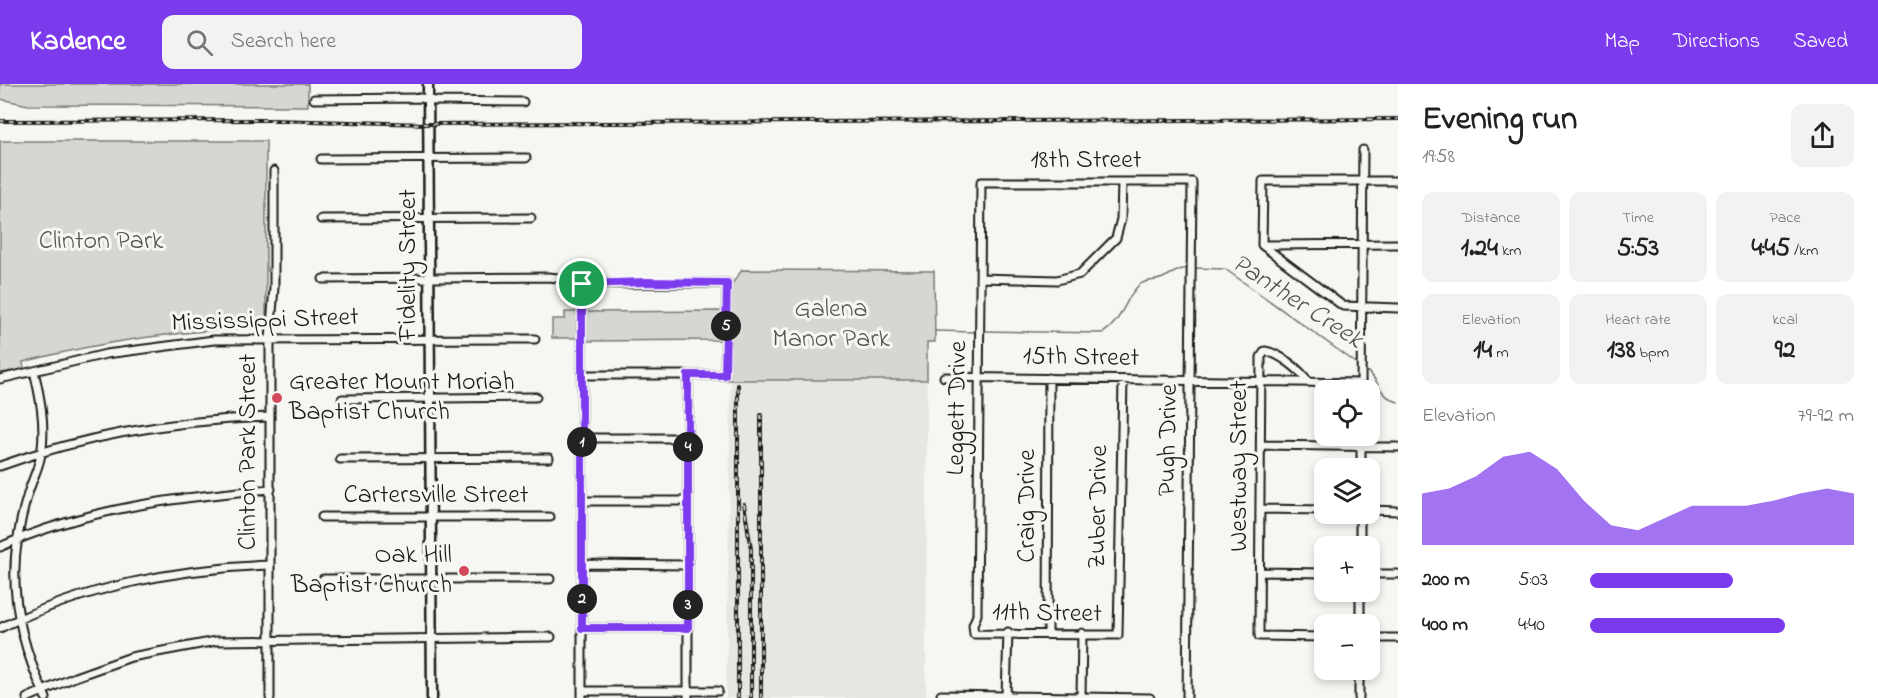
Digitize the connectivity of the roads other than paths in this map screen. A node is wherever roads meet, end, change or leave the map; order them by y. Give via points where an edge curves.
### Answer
1 (428, 84) edge
2 (314, 99) dead end
3 (428, 99) junction
4 (524, 102) dead end
5 (1363, 150) dead end
6 (430, 158) junction
7 (526, 158) dead end
8 (321, 159) dead end
9 (274, 171) dead end
10 (1363, 181) junction
11 (1398, 181) edge
12 (981, 182) joint
13 (1122, 182) junction
14 (1192, 182) joint
15 (430, 218) junction
16 (531, 218) dead end
17 (321, 219) dead end
18 (1362, 244) junction
19 (1398, 244) edge
20 (1262, 245) junction
21 (980, 278) junction
22 (323, 279) dead end
23 (429, 279) junction
24 (582, 284) junction
25 (1362, 308) junction
26 (1398, 308) edge
27 (270, 339) junction
28 (430, 339) junction
29 (535, 339) dead end
30 (34, 371) junction
31 (582, 375) junction
32 (688, 375) junction
33 (944, 377) dead end
34 (979, 378) junction
35 (1049, 378) junction
36 (0, 379) edge
37 (1123, 380) junction
38 (1361, 380) edge
39 (1190, 381) junction
40 (1261, 381) junction
41 (1308, 382) junction
42 (1314, 382) edge
43 (536, 397) dead end
44 (430, 398) junction
45 (342, 399) dead end
46 (270, 417) junction
47 (582, 438) junction
48 (688, 438) junction
49 (1261, 445) junction
50 (1314, 446) edge
51 (1361, 446) joint
52 (1398, 447) edge
53 (42, 450) junction
54 (549, 458) dead end
55 (1361, 458) edge
56 (340, 459) dead end
57 (431, 459) junction
58 (0, 466) edge
59 (271, 489) junction
60 (582, 501) junction
61 (688, 501) junction
62 (1260, 509) junction
63 (1314, 510) edge
64 (1380, 510) edge
65 (1398, 511) edge
66 (322, 517) dead end
67 (431, 518) junction
68 (550, 518) dead end
69 (17, 539) junction
70 (0, 547) edge
71 (582, 564) junction
72 (270, 565) junction
73 (688, 565) junction
74 (1260, 572) junction
75 (1314, 573) edge
76 (1380, 574) edge
77 (1398, 574) edge
78 (432, 578) junction
79 (323, 579) dead end
80 (550, 579) dead end
81 (19, 619) junction
82 (0, 628) edge
83 (582, 628) junction
84 (688, 628) junction
85 (1008, 632) junction
86 (1048, 633) junction
87 (1082, 633) junction
88 (974, 634) joint
89 (1118, 635) joint
90 (1314, 637) edge
91 (551, 638) dead end
92 (1380, 638) edge
93 (1398, 638) edge
94 (431, 639) junction
95 (270, 640) junction
96 (1359, 680) edge
97 (718, 691) dead end
98 (45, 694) edge
99 (582, 695) edge
100 (688, 695) edge
101 (941, 695) dead end
102 (1006, 696) junction
103 (27, 698) edge
104 (270, 698) edge
105 (432, 698) edge
106 (1081, 698) edge
107 (1150, 698) edge
108 (1187, 698) edge
109 (1359, 698) edge

1 - 3 main road, Fidelity Street
2 - 3 street
3 - 4 street
3 - 6 main road, Fidelity Street
5 - 10 street
6 - 7 street
6 - 8 street
6 - 15 main road, Fidelity Street
9 - 27 street, Clinton Park Street
10 - 11 street
10 - 18 street
10 - 20 street via 1263,181
12 - 13 street, 18th Street
12 - 21 street, Leggett Drive
13 - 14 street, 18th Street
13 - 21 street via 1116,238 1080,274 1057,280
14 - 39 street, Pugh Drive
15 - 16 street
15 - 17 street
15 - 23 main road, Fidelity Street
18 - 19 street
18 - 20 street
18 - 25 street
20 - 25 street via 1343,306
21 - 34 street, Leggett Drive
22 - 23 street
23 - 24 street via 558,278
23 - 28 main road, Fidelity Street
24 - 31 street
24 - 32 street via 727,283 725,375
25 - 26 street
25 - 38 street
27 - 28 street, Mississippi Street
27 - 30 street, Mississippi Street via 163,344
27 - 46 street, Clinton Park Street
28 - 29 street, Mississippi Street
28 - 44 main road, Fidelity Street
30 - 36 street, Mississippi Street
30 - 53 street via 41,406
31 - 32 street
31 - 47 street
32 - 48 street
33 - 34 street, 15th Street
34 - 35 street, 15th Street
34 - 88 street, Leggett Drive
35 - 37 street, 15th Street
35 - 86 street, Craig Drive
37 - 39 street, 15th Street
37 - 89 street, Zuber Drive
39 - 40 street, 15th Street
39 - 108 street, Pugh Drive
40 - 41 street, 15th Street
40 - 41 street, Westway Street via 1261,357 1265,351 1304,375
40 - 49 street, Westway Street
41 - 42 street, 15th Street
43 - 44 street
44 - 45 street
44 - 57 main road, Fidelity Street
46 - 53 street via 207,419 139,428
46 - 59 street, Clinton Park Street
47 - 48 street
47 - 60 street
48 - 61 street
49 - 50 street
49 - 62 street, Westway Street
51 - 52 street
51 - 55 street
53 - 58 street
53 - 69 street
54 - 57 street
56 - 57 street
57 - 67 main road, Fidelity Street
59 - 69 street via 124,507
59 - 72 street, Clinton Park Street
60 - 61 street
60 - 71 street
61 - 73 street
62 - 63 street
62 - 74 street, Westway Street
64 - 65 street
66 - 67 street, Cartersville Street
67 - 68 street, Cartersville Street
67 - 78 main road, Fidelity Street
69 - 70 street
69 - 81 street
71 - 73 street
71 - 83 street
72 - 81 street via 210,568 143,578
72 - 95 street, Clinton Park Street
73 - 84 street
74 - 75 street
74 - 90 street, Westway Street via 1259,636
76 - 77 street
78 - 79 street
78 - 80 street
78 - 94 main road, Fidelity Street
81 - 82 street
81 - 98 street
83 - 84 street
83 - 99 street
84 - 100 street
85 - 86 street, 11th Street
85 - 88 street, 11th Street
85 - 102 street
86 - 87 street, 11th Street
87 - 89 street, 11th Street
87 - 106 street
91 - 94 street
92 - 93 street
94 - 95 street
94 - 105 main road, Fidelity Street
95 - 98 street via 216,641 131,657
95 - 104 street, Clinton Park Street
96 - 109 street
97 - 100 street
98 - 103 street
99 - 100 street
101 - 102 street
102 - 106 street
106 - 107 street

